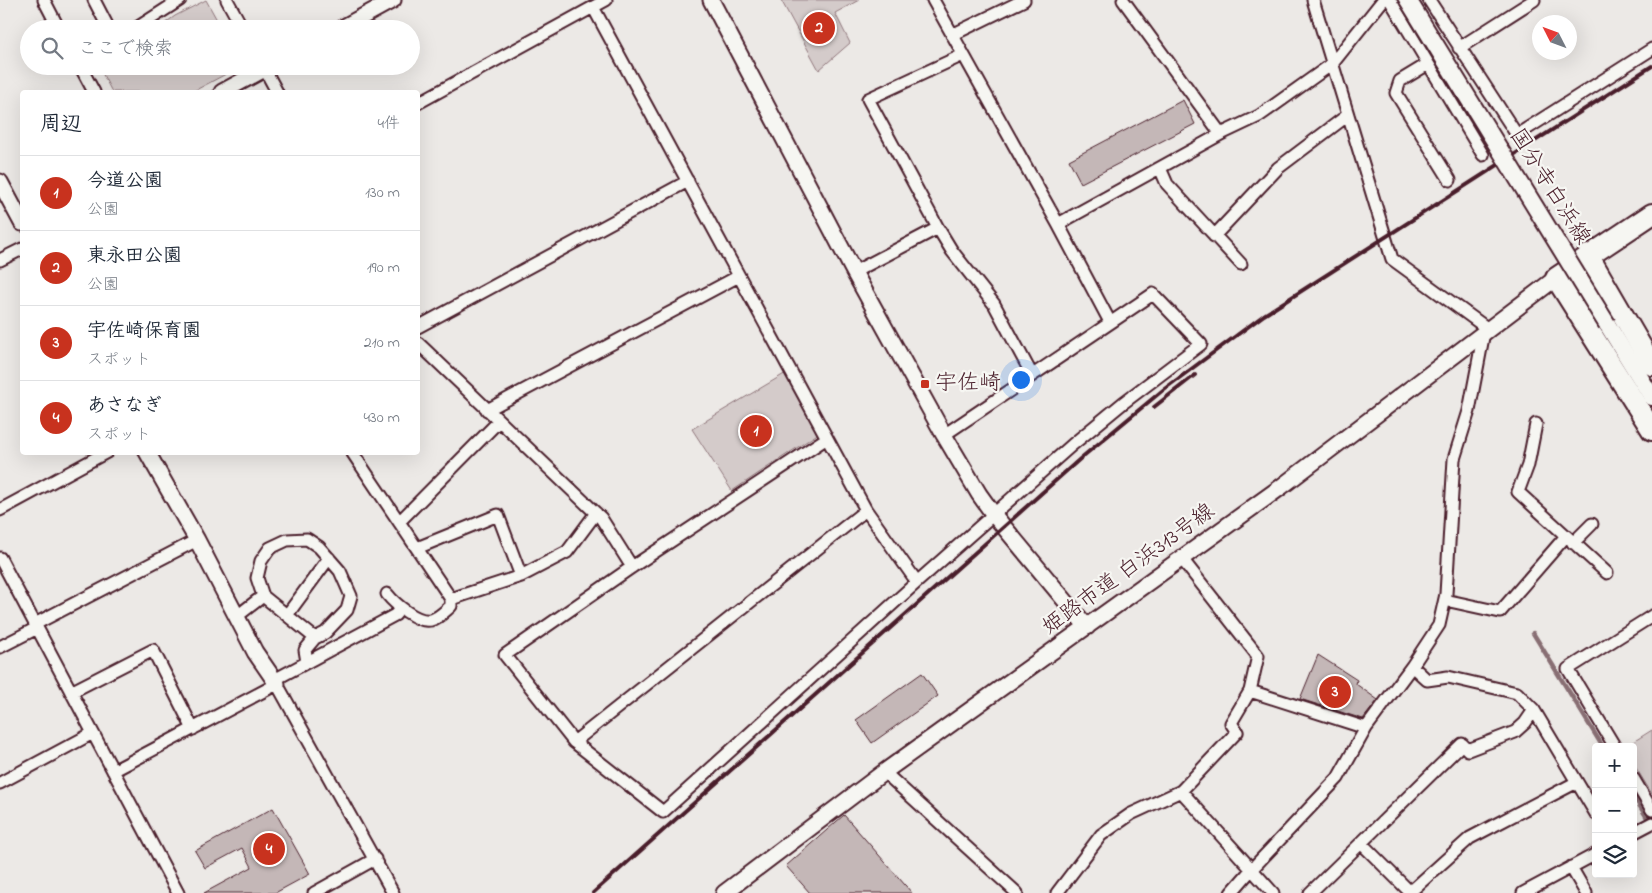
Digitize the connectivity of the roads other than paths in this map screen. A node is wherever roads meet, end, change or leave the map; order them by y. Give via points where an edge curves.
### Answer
1 (44, 0) edge
2 (94, 0) edge
3 (180, 0) edge
4 (227, 0) edge
5 (393, 0) edge
6 (606, 0) edge
7 (711, 0) edge
8 (934, 0) edge
9 (1024, 0) edge
10 (1123, 0) edge
11 (1313, 0) edge
12 (1383, 0) edge
13 (1390, 0) edge
14 (1408, 0) edge
15 (1428, 0) edge
16 (1534, 0) edge
17 (593, 7) junction
18 (54, 20) edge
19 (104, 20) edge
20 (148, 20) edge
21 (238, 20) edge
22 (356, 20) edge
23 (952, 35) junction
24 (1458, 48) junction
25 (1652, 49) edge
26 (963, 55) junction
27 (1332, 64) junction
28 (1428, 64) junction
29 (85, 75) edge
30 (252, 75) edge
31 (270, 75) edge
32 (93, 90) edge
33 (226, 90) edge
34 (276, 90) edge
35 (420, 102) edge
36 (1348, 115) junction
37 (1222, 134) junction
38 (1483, 155) dead end
39 (1160, 168) junction
40 (1450, 180) dead end
41 (688, 181) junction
42 (0, 182) edge
43 (18, 203) edge
44 (1652, 214) edge
45 (1058, 224) junction
46 (938, 228) junction
47 (1214, 236) junction
48 (20, 250) edge
49 (1588, 256) junction
50 (0, 260) edge
51 (1241, 264) dead end
52 (854, 272) junction
53 (739, 276) junction
54 (1556, 278) junction
55 (1110, 322) junction
56 (420, 326) edge
57 (1486, 331) junction
58 (420, 345) edge
59 (1652, 365) edge
60 (1032, 376) junction
61 (1652, 397) edge
62 (487, 410) junction
63 (499, 421) junction
64 (1536, 424) dead end
65 (1652, 430) edge
66 (944, 435) junction
67 (827, 438) junction
68 (101, 455) edge
69 (149, 455) edge
70 (354, 455) edge
71 (0, 510) edge
72 (866, 510) junction
73 (596, 512) junction
74 (994, 515) junction
75 (399, 522) junction
76 (1592, 524) dead end
77 (1569, 539) junction
78 (197, 540) junction
79 (417, 548) junction
80 (0, 558) edge
81 (329, 558) junction
82 (1182, 559) junction
83 (632, 566) junction
84 (1607, 573) dead end
85 (521, 576) junction
86 (917, 582) junction
87 (387, 594) dead end
88 (263, 596) junction
89 (451, 599) junction
90 (1445, 600) junction
91 (401, 608) junction
92 (287, 616) junction
93 (236, 617) junction
94 (1652, 617) edge
95 (36, 626) junction
96 (1087, 627) junction
97 (315, 638) junction
98 (0, 647) edge
99 (307, 662) junction
100 (1412, 666) junction
101 (275, 682) junction
102 (1250, 691) junction
103 (71, 692) junction
104 (1534, 710) junction
105 (1366, 728) junction
106 (193, 729) junction
107 (93, 733) junction
108 (574, 742) junction
109 (1613, 743) edge
110 (113, 771) junction
111 (884, 772) junction
112 (1578, 782) junction
113 (0, 783) edge
114 (1637, 785) edge
115 (1181, 791) junction
116 (1592, 807) edge
117 (1652, 810) edge
118 (1652, 823) edge
119 (1637, 831) edge
120 (1361, 843) junction
121 (1592, 856) edge
122 (375, 859) junction
123 (1571, 867) junction
124 (1251, 870) junction
125 (178, 893) edge
126 (314, 893) edge
127 (394, 893) edge
128 (724, 893) edge
129 (1017, 893) edge
130 (1057, 893) edge
131 (1231, 893) edge
132 (1273, 893) edge
133 (1310, 893) edge
134 (1410, 893) edge
135 (1523, 893) edge
136 (1586, 893) edge

1 - 18 street
2 - 19 street
3 - 20 street
4 - 21 street
5 - 22 street
6 - 17 street
7 - 52 street
8 - 23 street
9 - 23 street
10 - 37 street
11 - 27 street
12 - 27 street
13 - 28 street
14 - 61 main road, 国分寺白浜線, bridge
15 - 24 street
16 - 24 street
17 - 35 street
17 - 41 street
23 - 26 street
24 - 25 street via 1517,135
26 - 45 street
26 - 46 street via 868,99
27 - 36 street
27 - 37 street via 1259,116
28 - 38 street
28 - 40 street via 1400,81 1396,93
29 - 32 street
30 - 33 street
31 - 34 street
36 - 47 street via 1278,168
36 - 57 street via 1392,259
37 - 39 street
39 - 45 street
39 - 47 street via 1167,184
41 - 53 street
41 - 56 street
42 - 43 street
44 - 49 highway
45 - 55 street
46 - 52 street
46 - 60 street via 994,304
47 - 51 street
48 - 50 street
49 - 54 highway
49 - 59 highway
52 - 66 street
53 - 62 street
53 - 67 street
54 - 57 street, 姫路市道 白浜313号線
54 - 65 highway
55 - 60 street
55 - 74 street via 1153,294 1201,344 1072,445
57 - 82 street, 姫路市道 白浜313号線
57 - 90 street via 1454,459
58 - 62 street
60 - 66 street
62 - 63 street
63 - 73 street
63 - 75 street
64 - 77 street via 1528,465 1518,492
66 - 74 street
67 - 72 street
67 - 83 street
68 - 71 street
69 - 78 street
70 - 75 street
72 - 86 street
72 - 108 street
73 - 83 street
73 - 85 street via 567,552
74 - 86 street
74 - 96 street
75 - 79 street
76 - 77 street
77 - 84 street
77 - 90 street via 1500,612
78 - 93 street
78 - 95 street
79 - 85 street via 498,515
79 - 89 street
80 - 95 street
81 - 88 street via 307,538 287,540 270,548 261,561 257,578
81 - 92 street
81 - 97 street via 340,571 351,596 347,610 325,633
82 - 96 street, 姫路市道 白浜313号線
82 - 102 street via 1258,656
83 - 108 street via 505,655
85 - 89 street
86 - 108 street via 664,812
87 - 91 street
88 - 92 street
88 - 93 street
89 - 91 street via 450,606 440,616 430,620
90 - 100 street via 1440,625
91 - 99 street via 395,615
92 - 97 street
93 - 101 street
94 - 109 street via 1568,669
95 - 98 street
95 - 103 street
96 - 111 street, 姫路市道 白浜313号線
97 - 99 street via 305,650
99 - 101 street
100 - 104 street via 1427,680 1448,677 1517,693
100 - 105 street
101 - 106 street
101 - 122 street
102 - 105 street
102 - 115 street via 1231,723 1237,732
103 - 106 street via 153,650
103 - 107 street
104 - 112 street
104 - 120 street via 1515,732 1468,750 1462,744
105 - 124 street via 1338,778
106 - 110 street
107 - 110 street
107 - 113 street
110 - 125 street
111 - 128 street, 姫路市道 白浜313号線
111 - 129 street
112 - 116 street
112 - 134 street via 1470,838
114 - 117 street
115 - 124 street
115 - 130 street via 1131,814 1101,835
118 - 119 street
120 - 133 street
120 - 134 street
121 - 123 street
122 - 126 street
122 - 127 street
123 - 135 street
123 - 136 street
124 - 131 street
124 - 132 street

